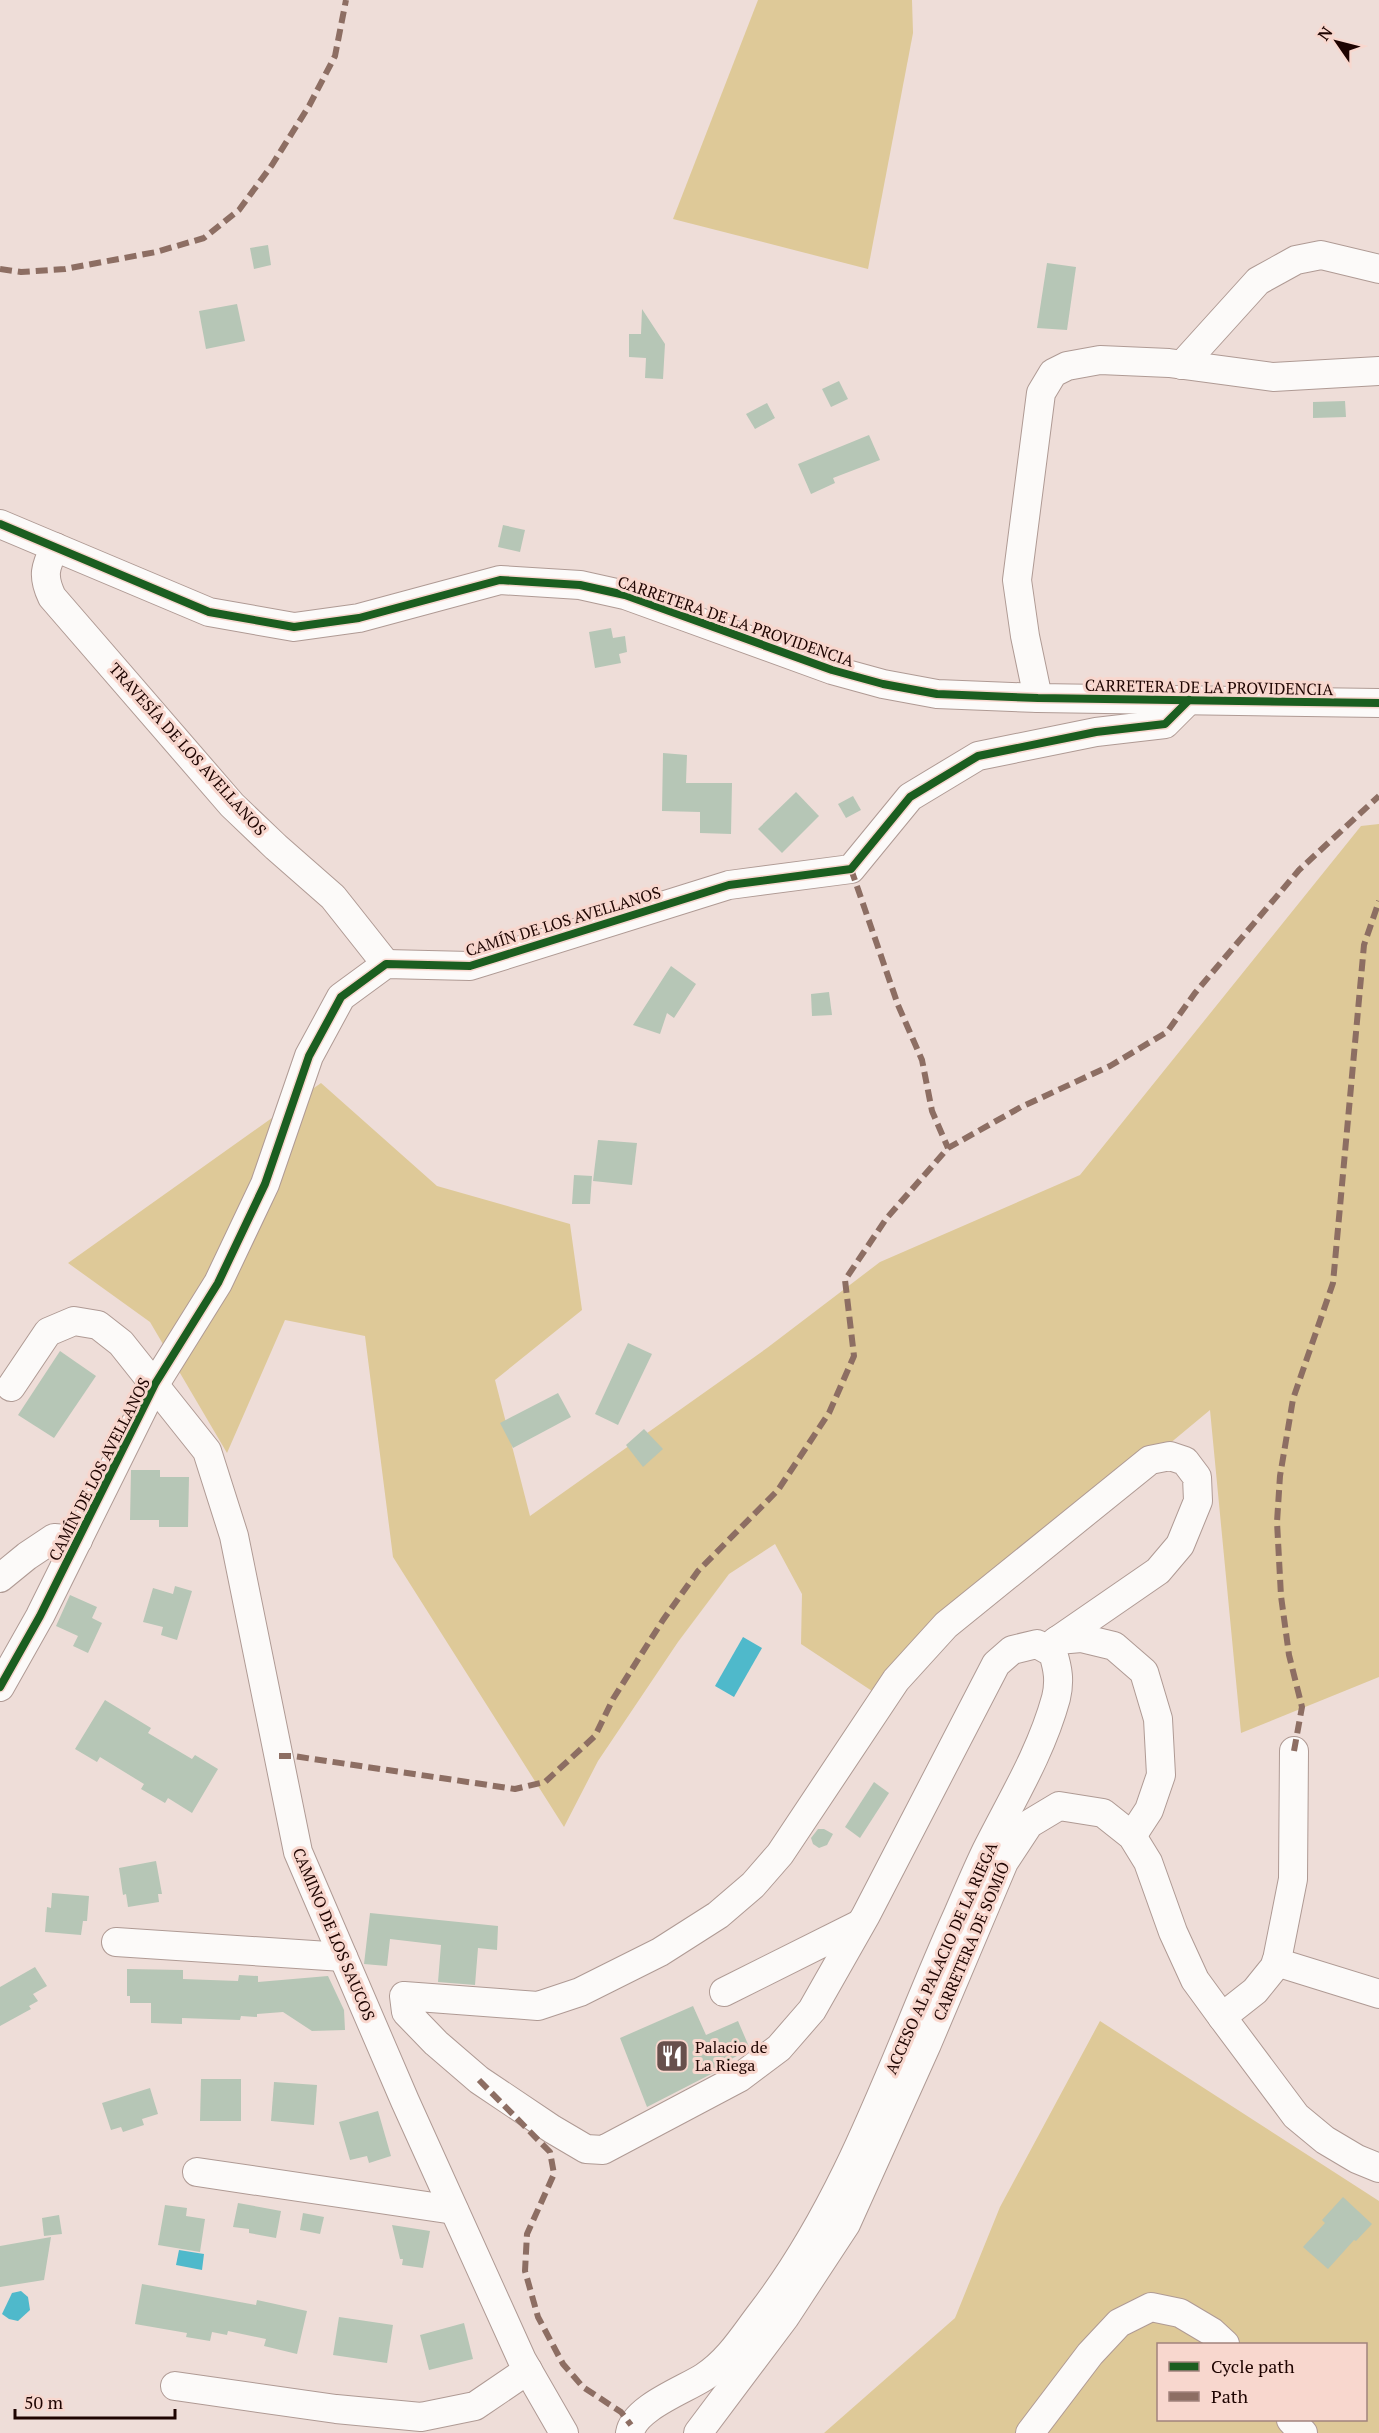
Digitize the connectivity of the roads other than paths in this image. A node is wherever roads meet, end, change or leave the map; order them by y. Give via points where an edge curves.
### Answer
1 (1379, 269) edge
2 (1182, 365) junction
3 (1379, 371) edge
4 (0, 524) edge
5 (55, 547) junction
6 (1038, 698) junction
7 (1189, 700) junction
8 (1379, 703) edge
9 (386, 963) junction
10 (155, 1384) junction
11 (11, 1387) dead end
12 (78, 1540) junction
13 (0, 1578) edge
14 (1052, 1644) junction
15 (0, 1687) edge
16 (1294, 1751) dead end
17 (1132, 1836) junction
18 (860, 1924) junction
19 (116, 1942) dead end
20 (343, 1957) junction
21 (1276, 1962) junction
22 (724, 1992) dead end
23 (1379, 1994) edge
24 (1222, 2017) junction
25 (1368, 2164) edge
26 (197, 2172) dead end
27 (1379, 2185) edge
28 (454, 2210) junction
29 (1225, 2343) edge
30 (528, 2370) junction
31 (175, 2386) dead end
32 (1293, 2421) edge
33 (564, 2433) edge
34 (630, 2433) edge
35 (698, 2433) edge
36 (1030, 2433) edge
37 (1303, 2433) edge

1 - 2 street via 1321,255 1296,260 1258,281
2 - 3 street via 1273,378
2 - 6 street via 1101,360 1067,366 1053,373 1041,393 1017,580
4 - 5 street, CARRETERA DE LA PROVIDENCIA
5 - 6 street, CARRETERA DE LA PROVIDENCIA via 208,612 294,627 359,618 500,580 580,585 625,595 883,684 938,694
5 - 9 street, TRAVESÍA DE LOS AVELLANOS via 46,567 46,584 52,597 232,804 333,897
6 - 7 street, CARRETERA DE LA PROVIDENCIA
7 - 8 street, CARRETERA DE LA PROVIDENCIA
7 - 9 street, CAMÍN DE LOS AVELLANOS via 1165,724 1096,732 978,756 909,797 851,869 729,885 470,966
9 - 10 street, CAMÍN DE LOS AVELLANOS via 341,997 309,1056 265,1184 222,1273
10 - 11 street, CAMINO DE LOS SAUCOS via 121,1343 98,1325 74,1321 48,1332
10 - 12 street, CAMÍN DE LOS AVELLANOS
10 - 20 street, CAMINO DE LOS SAUCOS via 207,1451 228,1515 298,1852
12 - 13 street via 54,1538
12 - 15 street, CAMÍN DE LOS AVELLANOS
14 - 17 street via 1081,1638 1114,1646 1144,1672 1158,1719 1161,1774 1149,1810
14 - 18 street via 1012,1650 996,1664
14 - 18 street via 1158,1571 1180,1545 1198,1501 1197,1477 1185,1461 1170,1456 1150,1460 946,1625 896,1680 780,1854 753,1885 718,1915 660,1952 580,1992 538,2006 404,1996 406,2012 479,2079 586,2149 603,2150 740,2078 779,2048 812,2010
14 - 34 street, ACCESO AL PALACIO DE LA RIEGA via 1059,1672 1057,1695 1044,1736 985,1853 854,2158 820,2226 788,2277 726,2359 706,2376 645,2411 631,2425
16 - 21 street via 1293,1879
17 - 24 street, CARRETERA DE SOMIÓ via 1148,1862 1195,1980
17 - 35 street, CARRETERA DE SOMIÓ via 1103,1813 1059,1806 1029,1824 1004,1862 846,2224 785,2317
18 - 22 street
19 - 20 street
20 - 28 street, CAMINO DE LOS SAUCOS
21 - 23 street
21 - 24 street via 1255,1991
24 - 25 street, CARRETERA DE SOMIÓ via 1296,2116 1325,2140
25 - 27 street, CARRETERA DE SOMIÓ
26 - 28 street
28 - 30 street, CAMINO DE LOS SAUCOS
29 - 36 street via 1180,2313 1151,2307 1119,2323 1090,2354
30 - 31 street via 475,2406 421,2417
30 - 33 street, CAMINO DE LOS SAUCOS
32 - 37 street

